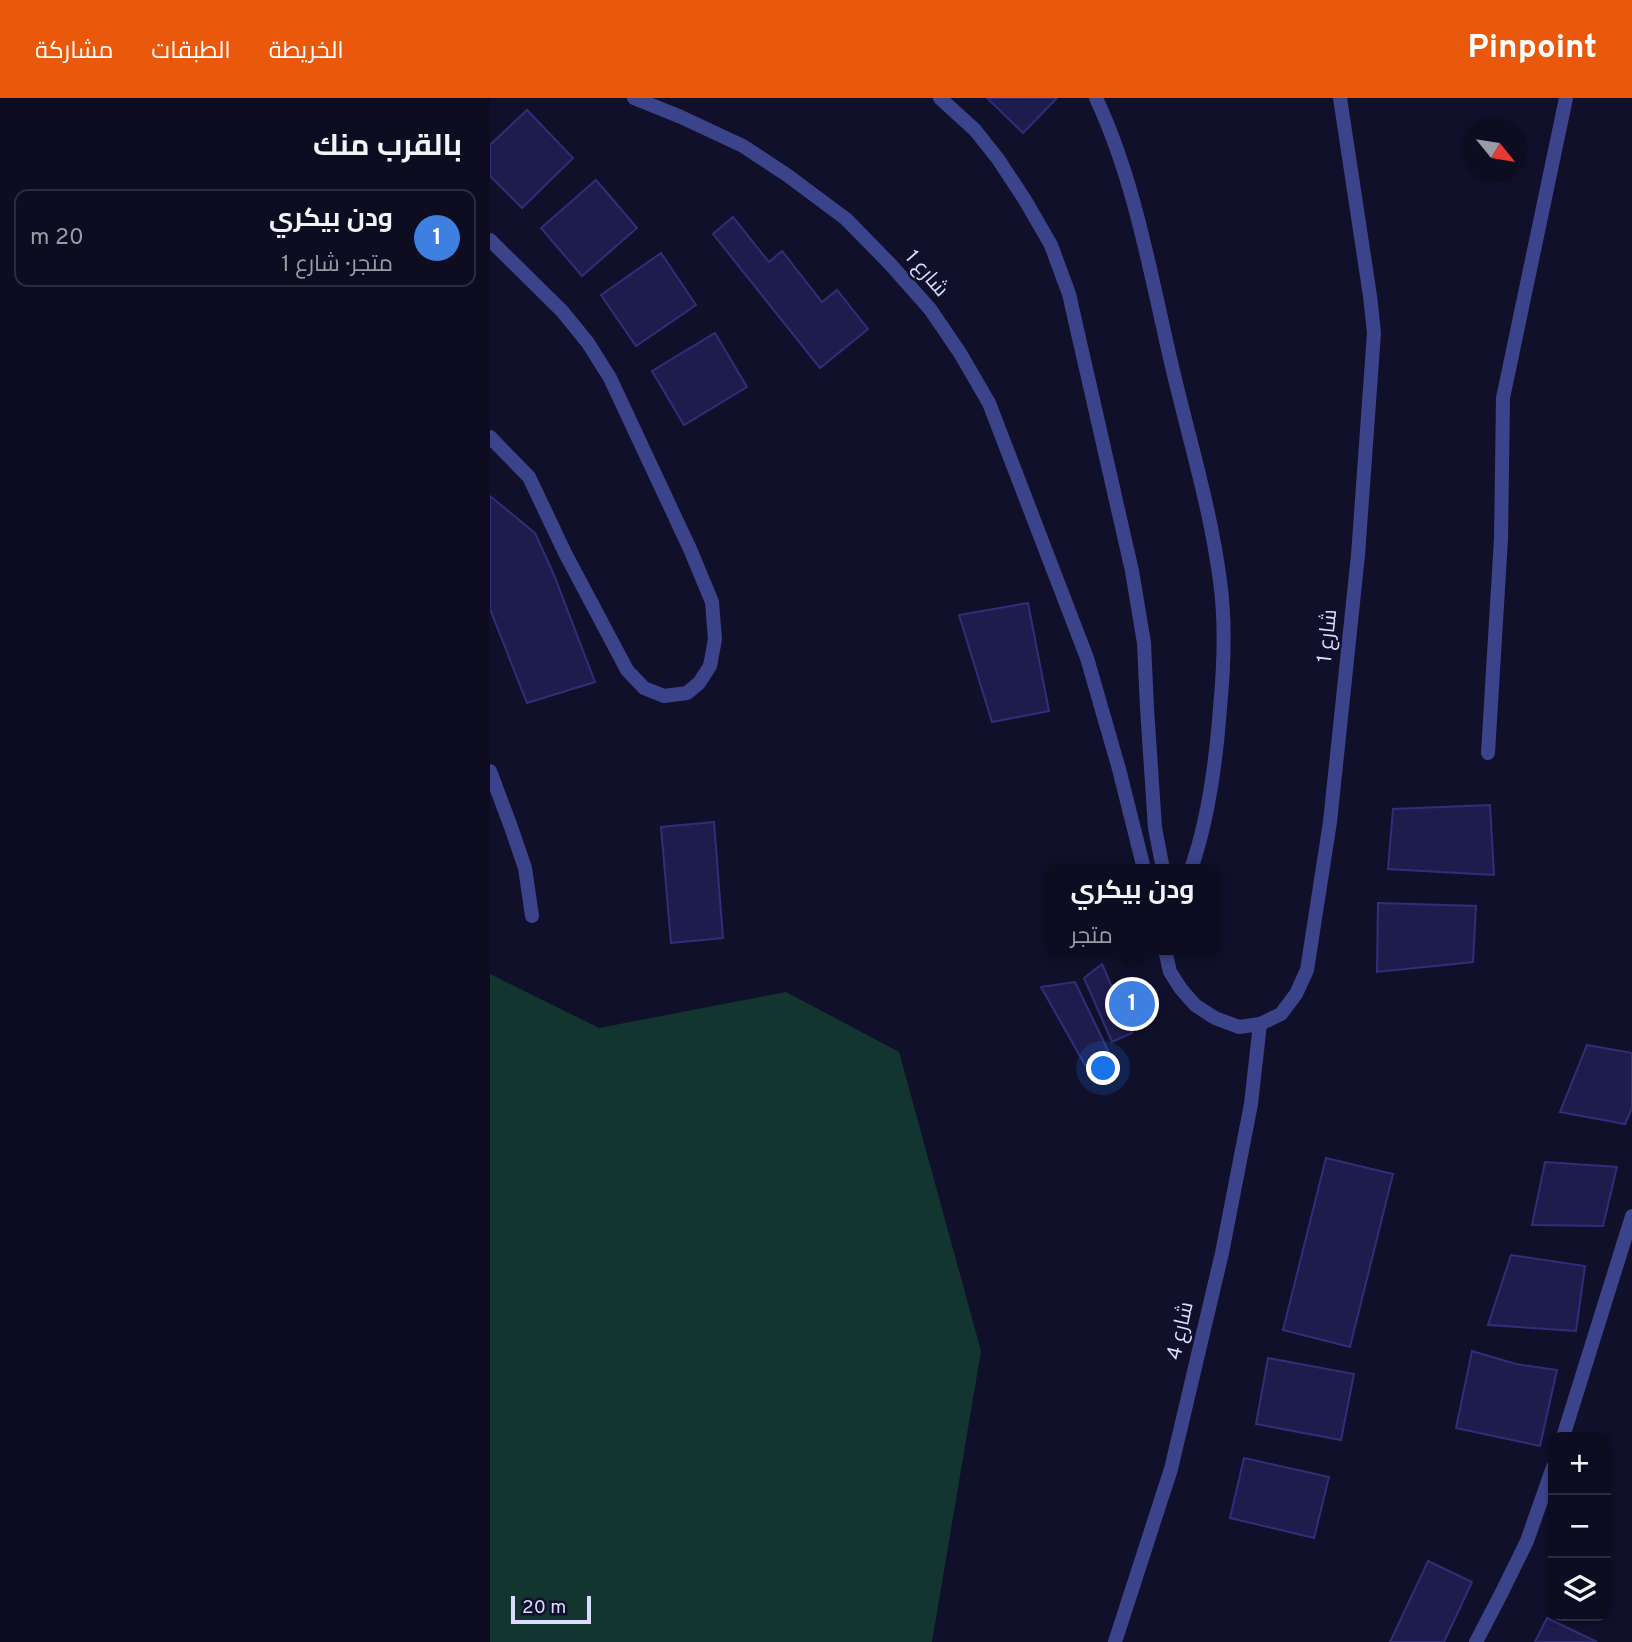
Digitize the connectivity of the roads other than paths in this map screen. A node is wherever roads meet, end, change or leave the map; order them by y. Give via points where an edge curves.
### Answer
1 (634, 98) edge
2 (940, 98) edge
3 (1096, 98) edge
4 (1340, 98) edge
5 (1566, 98) edge
6 (490, 240) edge
7 (490, 437) edge
8 (1488, 753) dead end
9 (490, 771) edge
10 (1143, 864) edge
11 (1162, 864) edge
12 (1193, 864) edge
13 (532, 916) dead end
14 (1166, 955) edge
15 (1260, 1024) junction
16 (1632, 1216) edge
17 (1565, 1432) edge
18 (1548, 1481) edge
19 (1115, 1642) edge
20 (1476, 1642) edge

1 - 10 street, شارع 1 via 743,146 846,219 930,309 960,353 989,403 1087,658
2 - 11 street via 975,130 1026,200 1051,245 1069,294 1144,643 1155,828
3 - 12 street via 1141,228 1221,583 1224,662 1217,742
4 - 15 street, شارع 1 via 1374,333 1358,555 1330,822 1307,970 1282,1014
5 - 8 street via 1503,398 1501,539
6 - 7 street via 562,311 610,378 712,602 715,639 710,666 699,684 687,693 664,696 644,688 627,670 528,477
9 - 13 street via 525,868
14 - 15 street via 1170,972 1195,1005 1239,1027
15 - 19 street, شارع 4 via 1251,1104 1222,1253 1171,1469
16 - 17 street
18 - 20 street via 1527,1541

